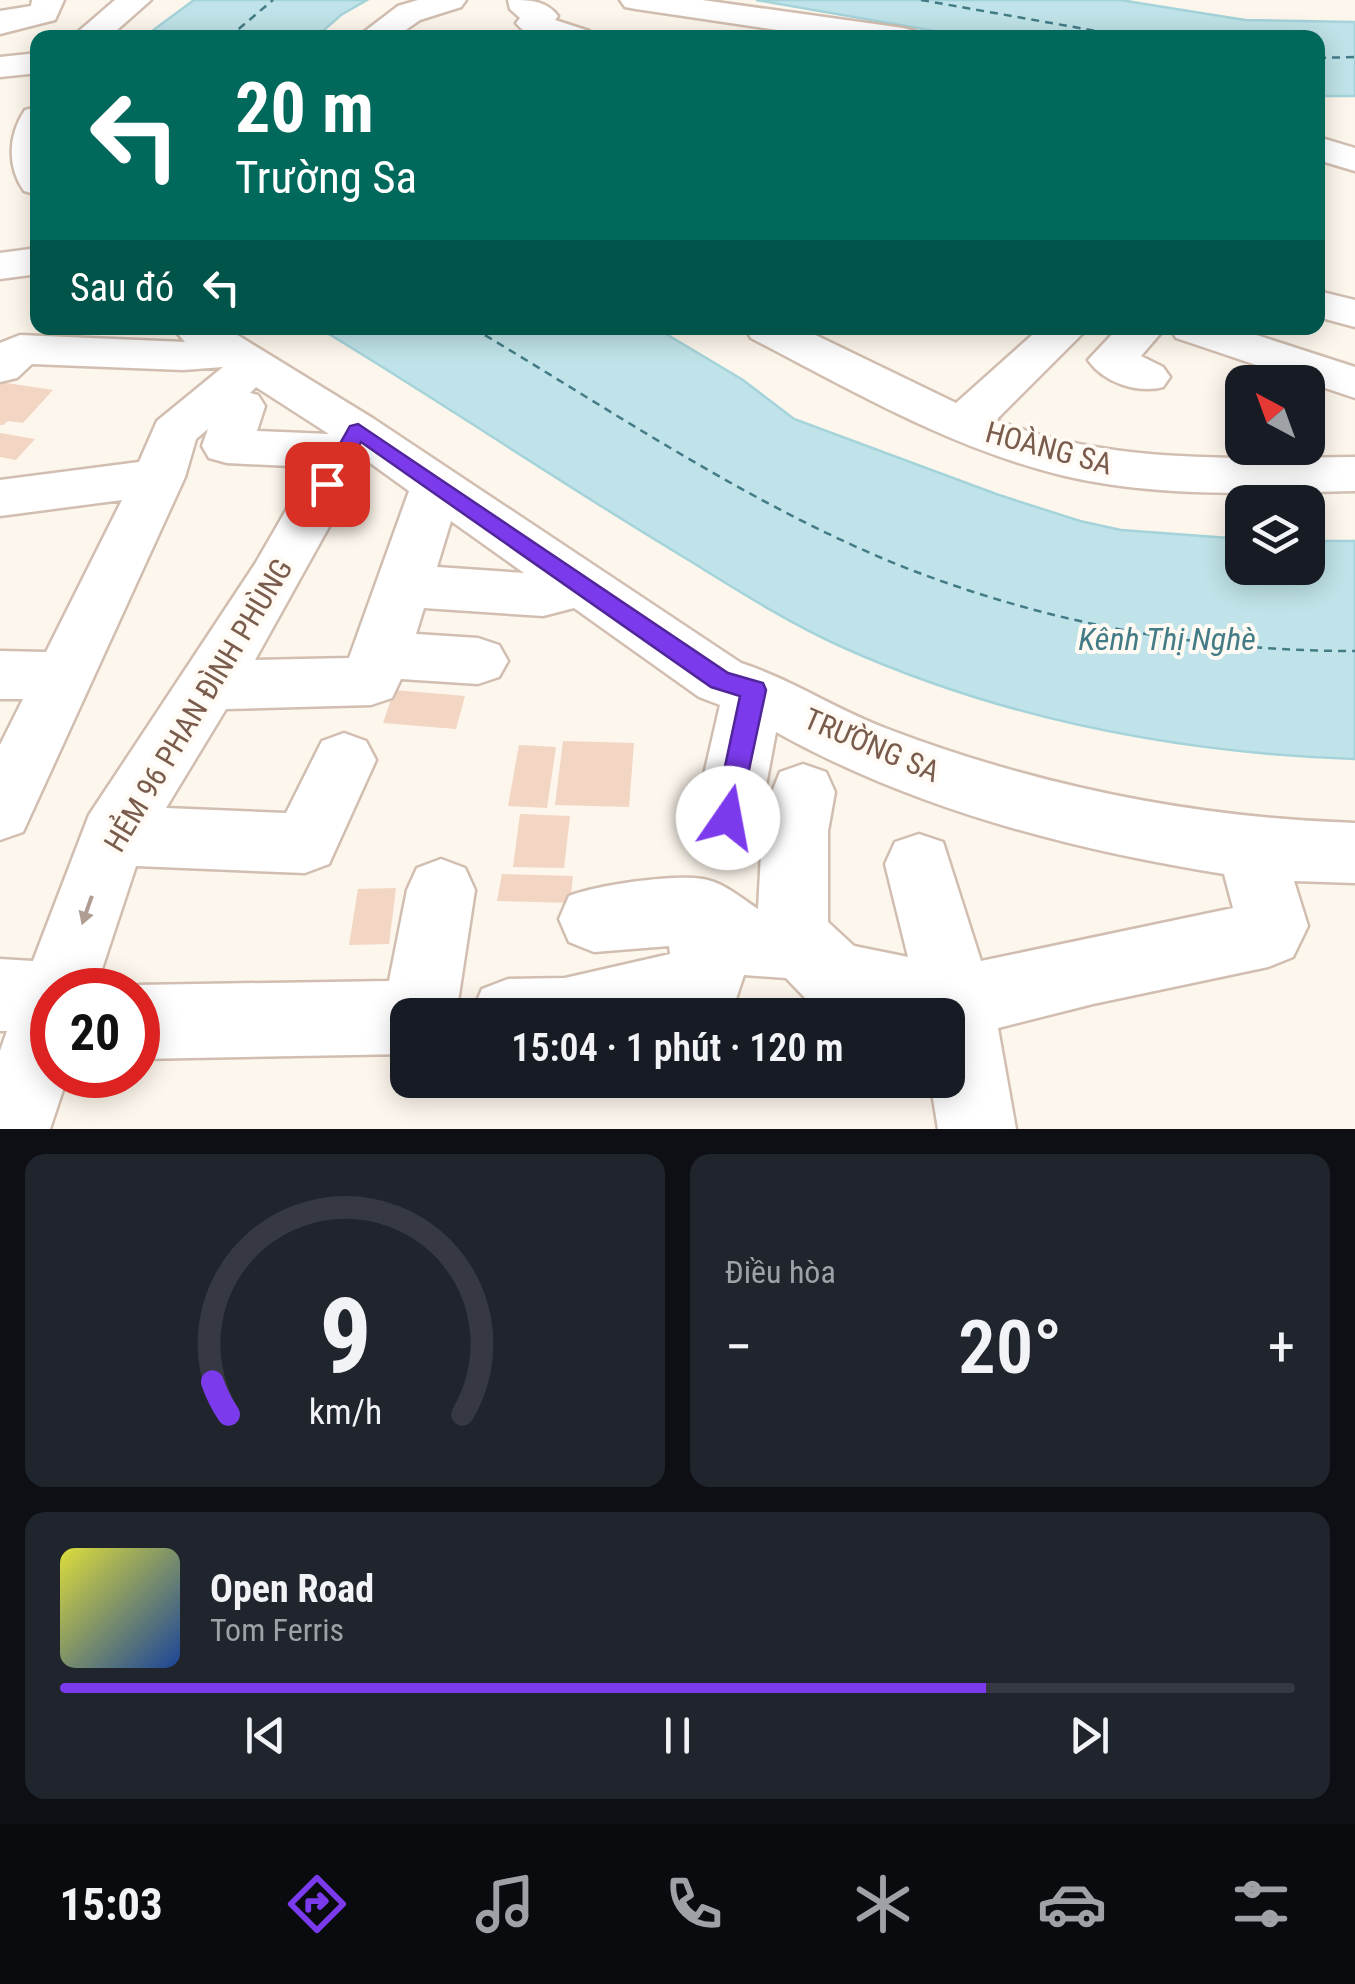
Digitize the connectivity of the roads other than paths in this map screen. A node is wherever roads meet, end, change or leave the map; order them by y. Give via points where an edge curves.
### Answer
1 (48, 0) edge
2 (135, 0) edge
3 (419, 0) edge
4 (450, 0) edge
5 (524, 0) edge
6 (636, 0) edge
7 (695, 3) edge
8 (759, 15) junction
9 (0, 24) edge
10 (97, 30) edge
11 (360, 30) edge
12 (384, 30) edge
13 (553, 30) edge
14 (736, 30) edge
15 (853, 30) edge
16 (0, 39) edge
17 (30, 45) edge
18 (30, 64) edge
19 (0, 66) edge
20 (24, 128) edge
21 (1328, 134) edge
22 (30, 154) edge
23 (1355, 160) edge
24 (30, 262) edge
25 (0, 266) edge
26 (1325, 306) edge
27 (1355, 314) edge
28 (781, 335) edge
29 (865, 335) edge
30 (1058, 335) edge
31 (1136, 335) edge
32 (1207, 335) edge
33 (7, 341) edge
34 (836, 363) junction
35 (1272, 365) edge
36 (231, 376) edge
37 (1146, 378) dead end
38 (1325, 378) edge
39 (1355, 383) edge
40 (963, 424) junction
41 (351, 441) junction
42 (166, 454) junction
43 (1225, 455) edge
44 (1301, 465) edge
45 (1355, 474) edge
46 (437, 486) junction
47 (0, 498) edge
48 (404, 586) junction
49 (582, 586) junction
50 (380, 655) junction
51 (478, 661) dead end
52 (0, 675) edge
53 (66, 676) junction
54 (206, 684) junction
55 (754, 690) junction
56 (344, 760) dead end
57 (2, 802) edge
58 (113, 836) junction
59 (1250, 847) junction
60 (1355, 853) edge
61 (919, 864) dead end
62 (440, 890) dead end
63 (702, 911) junction
64 (594, 919) dead end
65 (792, 946) junction
66 (60, 968) edge
67 (422, 998) edge
68 (632, 998) edge
69 (933, 998) edge
70 (955, 998) edge
71 (965, 1001) edge
72 (390, 1017) edge
73 (160, 1022) edge
74 (965, 1057) edge
75 (30, 1060) edge
76 (12, 1129) edge
77 (977, 1129) edge

1 - 9 street via 44,13 19,14
2 - 10 street
3 - 11 street via 380,14
4 - 12 street via 409,13
5 - 13 street via 526,9 542,16 532,23
6 - 7 street
7 - 8 street
8 - 14 street
8 - 15 street
16 - 17 street
18 - 19 street
20 - 22 street
21 - 23 street
24 - 25 street
26 - 27 street
28 - 34 street, HOÀNG SA
29 - 34 street
30 - 40 street
31 - 37 street via 1111,360
32 - 35 street
33 - 36 street via 183,356
34 - 40 street, HOÀNG SA
36 - 41 street, TRƯỜNG SA
36 - 41 street via 227,446
36 - 42 street
38 - 39 street
40 - 43 street, HOÀNG SA via 1031,450 1102,466
41 - 46 street, TRƯỜNG SA
41 - 54 street, HẺM 96 PHAN ĐÌNH PHÙNG
42 - 47 street
42 - 53 street
44 - 45 street, HOÀNG SA
46 - 48 street
46 - 49 street, TRƯỜNG SA
48 - 49 street via 543,594
48 - 50 street
49 - 55 street, TRƯỜNG SA via 720,680
50 - 51 street
50 - 54 street via 371,681
52 - 53 street
53 - 57 street
54 - 58 street, HẺM 96 PHAN ĐÌNH PHÙNG
55 - 59 street, TRƯỜNG SA via 861,746 992,792
55 - 65 street via 728,818 799,812
56 - 58 street via 305,843
58 -> 66 street, HẺM 96 PHAN ĐÌNH PHÙNG
59 - 60 street, TRƯỜNG SA
59 - 71 street via 1273,926 1268,934
61 - 70 street
62 - 67 street
63 - 64 street
63 - 65 street via 746,942
63 - 68 street via 708,980
65 - 69 street via 803,946 835,977
72 - 73 street
74 - 77 street
75 - 76 street, HẺM 96 PHAN ĐÌNH PHÙNG

